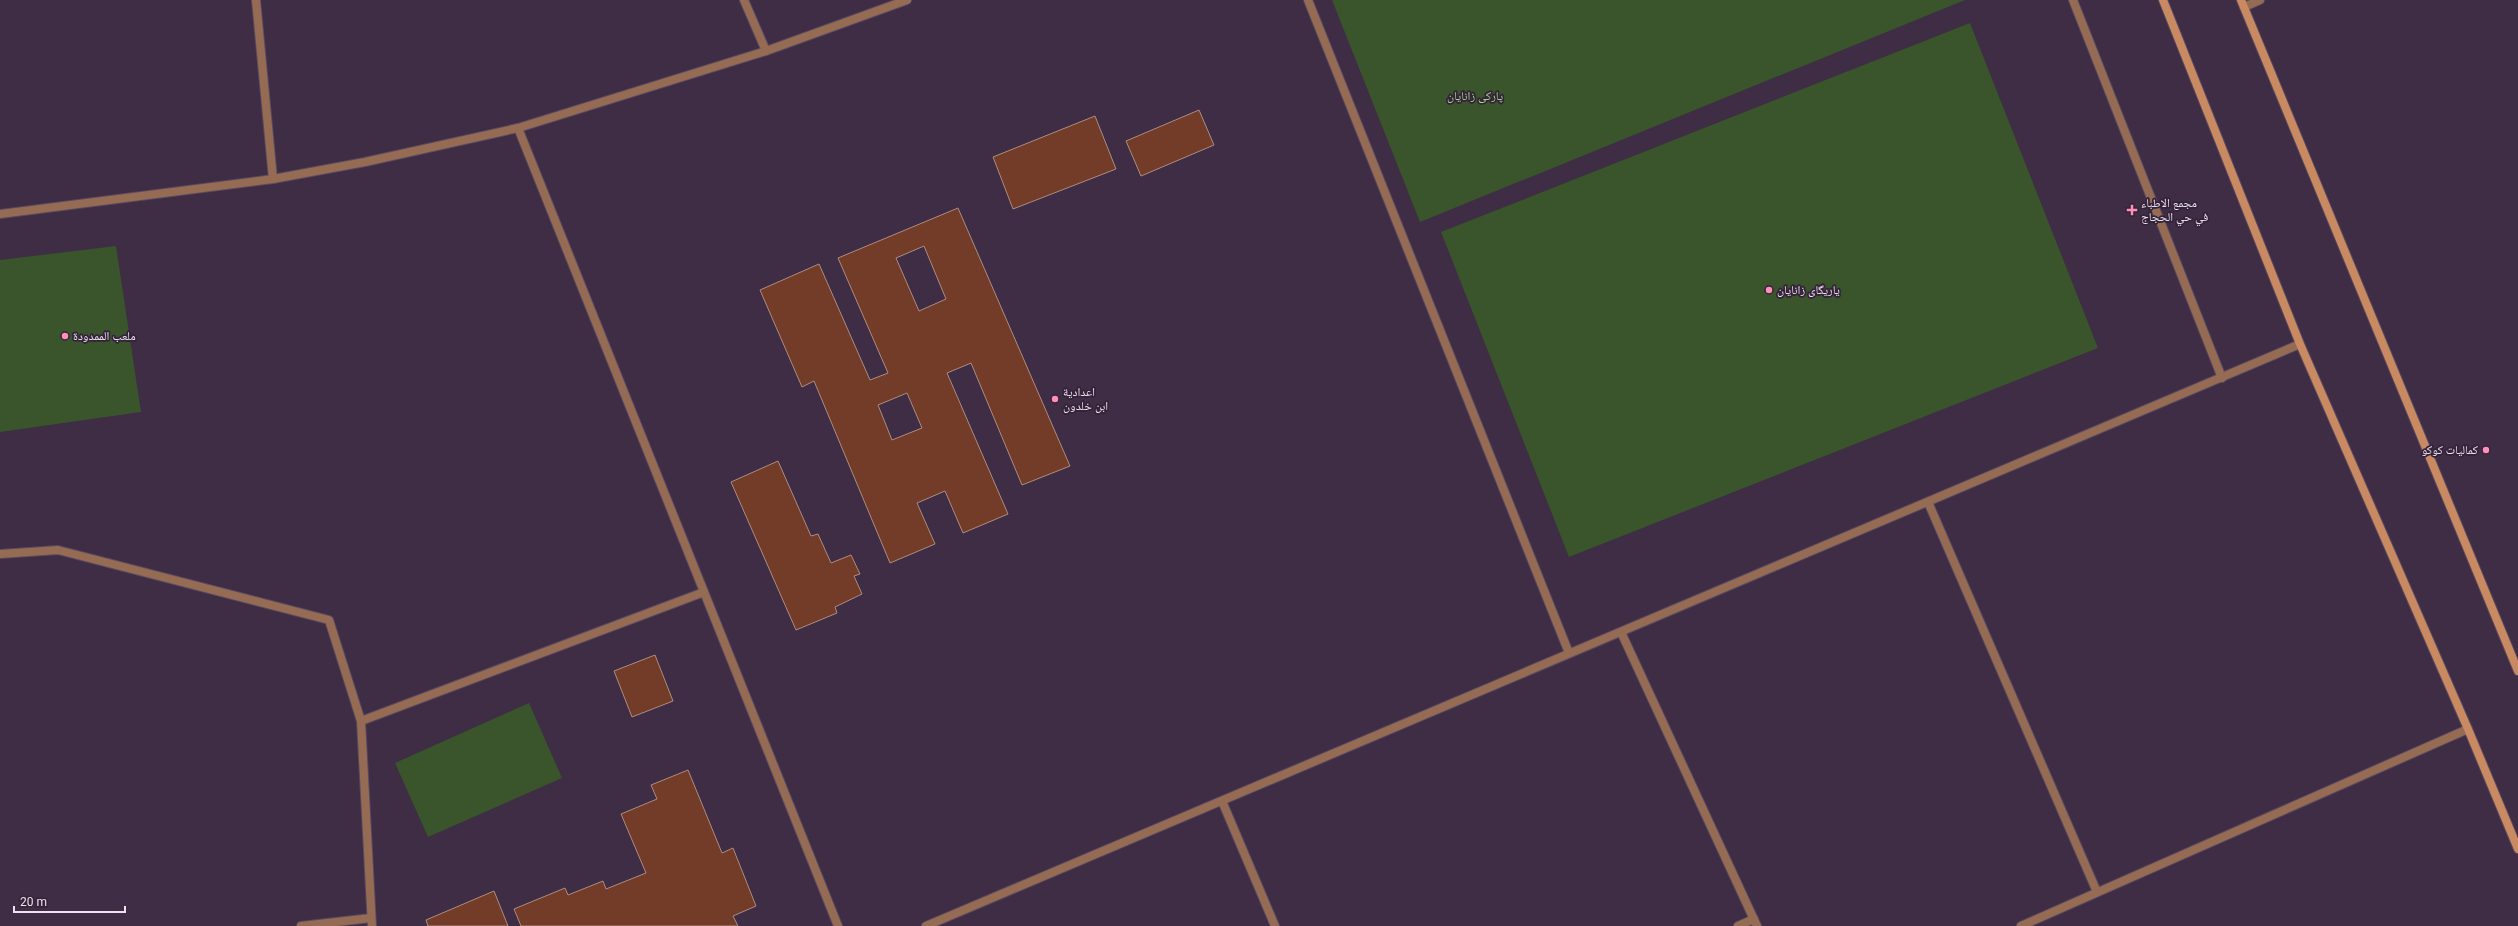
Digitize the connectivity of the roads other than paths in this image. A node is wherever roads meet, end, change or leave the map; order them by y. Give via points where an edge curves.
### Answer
1 (256, 0) edge
2 (744, 0) edge
3 (907, 0) edge
4 (1308, 0) edge
5 (2073, 0) edge
6 (2163, 0) edge
7 (2260, 0) edge
8 (2242, 4) edge
9 (766, 51) junction
10 (518, 128) junction
11 (273, 179) junction
12 (0, 214) edge
13 (2300, 344) junction
14 (2222, 378) junction
15 (1928, 502) junction
16 (0, 554) edge
17 (704, 592) junction
18 (1621, 632) junction
19 (1569, 654) junction
20 (2518, 671) edge
21 (361, 721) junction
22 (2468, 729) junction
23 (1222, 801) junction
24 (2518, 849) edge
25 (2097, 892) junction
26 (371, 922) edge
27 (1755, 922) edge
28 (301, 926) edge
29 (838, 926) edge
30 (926, 926) edge
31 (1275, 926) edge
32 (1738, 926) edge
33 (2021, 926) edge

1 - 11 street
2 - 9 street
3 - 9 street
4 - 19 street
5 - 14 street
6 - 13 main road
7 - 8 street
8 - 20 main road
9 - 10 street
10 - 11 street
10 - 17 street
11 - 12 street
13 - 14 street
13 - 22 main road
14 - 15 street
15 - 18 street
15 - 25 street
16 - 21 street via 58,550 329,620
17 - 21 street
17 - 29 street
18 - 19 street
18 - 27 street
19 - 23 street
21 - 26 street
22 - 24 main road
22 - 25 street
23 - 30 street
23 - 31 street
25 - 33 street
26 - 28 street
27 - 32 street

